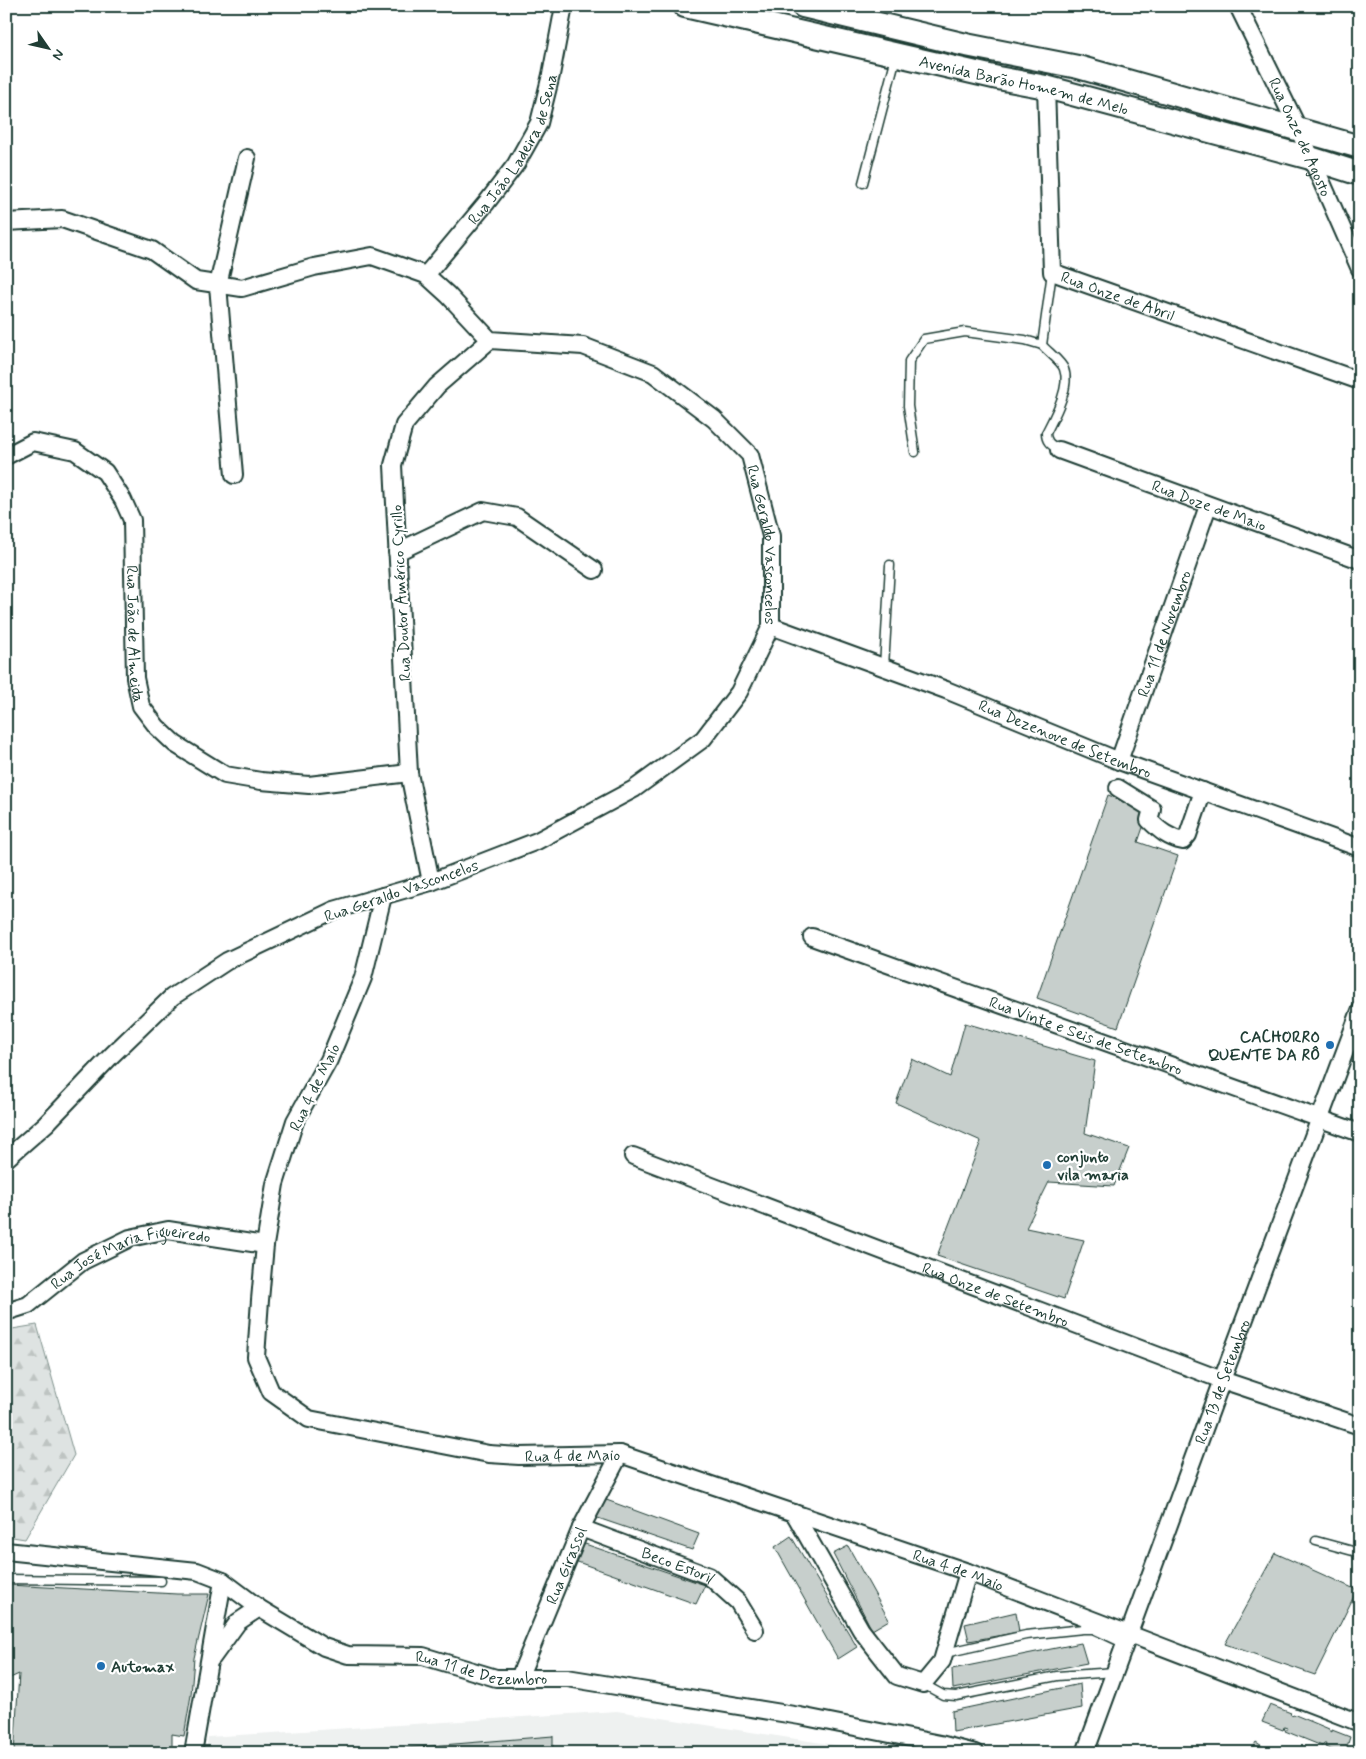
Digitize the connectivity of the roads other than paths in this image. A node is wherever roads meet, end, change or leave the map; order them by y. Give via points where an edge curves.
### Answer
1 (564, 6) edge
2 (686, 6) edge
3 (803, 6) edge
4 (1238, 6) edge
5 (897, 55) junction
6 (1078, 67) junction
7 (1046, 87) junction
8 (1298, 128) junction
9 (1360, 147) edge
10 (247, 158) dead end
11 (1310, 158) junction
12 (1360, 174) edge
13 (863, 183) dead end
14 (6, 222) edge
15 (1360, 270) edge
16 (1052, 272) junction
17 (426, 275) junction
18 (218, 285) junction
19 (490, 340) junction
20 (1042, 345) junction
21 (1360, 381) edge
22 (1059, 450) joint
23 (915, 452) dead end
24 (6, 456) edge
25 (234, 475) dead end
26 (1208, 506) junction
27 (397, 552) junction
28 (1360, 560) edge
29 (890, 565) dead end
30 (594, 570) dead end
31 (770, 626) junction
32 (884, 667) junction
33 (1119, 760) junction
34 (409, 773) junction
35 (1118, 788) dead end
36 (1203, 791) junction
37 (1360, 848) edge
38 (432, 882) junction
39 (382, 896) junction
40 (812, 937) dead end
41 (1360, 1011) edge
42 (1319, 1120) junction
43 (1360, 1133) edge
44 (633, 1156) dead end
45 (6, 1159) edge
46 (265, 1245) junction
47 (6, 1312) edge
48 (1222, 1380) junction
49 (1360, 1426) edge
50 (620, 1454) junction
51 (794, 1513) junction
52 (581, 1528) junction
53 (1316, 1541) dead end
54 (6, 1551) edge
55 (1360, 1553) edge
56 (968, 1572) junction
57 (6, 1579) edge
58 (161, 1581) dead end
59 (223, 1581) junction
60 (259, 1608) junction
61 (755, 1630) dead end
62 (1127, 1639) junction
63 (944, 1653) junction
64 (210, 1662) junction
65 (1115, 1672) junction
66 (519, 1678) junction
67 (923, 1684) junction
68 (1360, 1723) edge
69 (193, 1753) edge
70 (975, 1753) edge
71 (1085, 1753) edge

1 - 17 street, Rua João Ladeira de Sena via 539,123 516,164 493,195
2 - 5 main road, Avenida Barão Homem de Melo
3 - 6 main road, Avenida Barão Homem de Melo
4 - 8 street, Rua Onze de Agosto
5 - 7 main road, Avenida Barão Homem de Melo
5 - 13 lane
6 - 7 main road via 1054,70
6 - 8 main road, Avenida Barão Homem de Melo
7 - 11 main road, Avenida Barão Homem de Melo
7 - 16 street, Rua Onze de Abril
8 - 9 main road, Avenida Barão Homem de Melo
8 - 11 street, Rua Onze de Agosto
10 - 18 street
11 - 12 main road, Avenida Barão Homem de Melo
11 - 15 street, Rua Onze de Agosto
14 - 18 street via 62,219 152,250 196,281
16 - 20 lane
16 - 21 street, Rua Onze de Abril
17 - 18 street via 372,256 314,267 242,288
17 - 19 street
18 - 25 street
19 - 27 street, Rua Doutor Américo Cyrillo via 436,386 404,425 393,465
19 - 31 street, Rua Geraldo Vasconcelos via 583,346 653,373 714,420 750,455 771,536
20 - 22 lane via 1064,368 1061,401 1046,433 1046,439
20 - 23 lane via 965,332 924,339 909,361 908,406
22 - 26 street, Rua Doze de Maio
24 - 34 street, Rua João de Almeida via 33,442 75,451 105,472 124,500 132,520 135,678 141,706 174,744 225,775 260,781 309,785
26 - 28 street, Rua Doze de Maio
26 - 33 street, Rua 11 de Novembro
27 - 30 street via 483,512 517,517
27 - 34 street, Rua Doutor Américo Cyrillo
29 - 32 lane
31 - 32 street, Rua Dezenove de Setembro
31 - 38 street, Rua Geraldo Vasconcelos via 739,692 703,739 634,789 537,841
32 - 33 street, Rua Dezenove de Setembro
33 - 36 street, Rua Dezenove de Setembro
34 - 38 street, Rua Doutor Américo Cyrillo
35 - 36 street via 1152,810 1149,820 1159,830 1172,839 1183,841
36 - 37 street, Rua Dezenove de Setembro
38 - 39 street, Rua Geraldo Vasconcelos
39 - 45 street, Rua Geraldo Vasconcelos via 334,910 245,952 172,997 46,1124
39 - 46 street, Rua 4 de Maio via 363,978 329,1060 295,1121 275,1184
40 - 42 street, Rua Vinte e Seis de Setembro
41 - 42 street, Rua 13 de Setembro
42 - 43 street, Rua Vinte e Seis de Setembro
42 - 48 street, Rua 13 de Setembro
44 - 48 street, Rua Onze de Setembro
46 - 47 street, Rua José Maria Figueiredo via 168,1230 130,1238 83,1261 28,1305
46 - 50 street, Rua 4 de Maio via 256,1357 271,1392 310,1418 489,1454
48 - 49 street, Rua Onze de Setembro
48 - 62 street, Rua 13 de Setembro
50 - 51 street, Rua 4 de Maio
50 - 52 street, Rua Girassol
51 - 56 street, Rua 4 de Maio
51 - 67 street via 861,1630 897,1676
52 - 61 street, Beco Estoril via 710,1576 738,1602
52 - 66 street, Rua Girassol
53 - 55 lane
54 - 59 street, Rua 11 de Dezembro via 197,1571
56 - 62 street, Rua 4 de Maio
56 - 63 street
57 - 58 lane
59 - 60 street, Rua 11 de Dezembro
59 - 64 street
60 - 64 street via 238,1622
60 - 66 street, Rua 11 de Dezembro via 324,1647 348,1655 423,1656 496,1678
62 - 63 lane via 1083,1629 1026,1635
62 - 65 street, Rua 13 de Setembro
62 - 68 street, Rua 4 de Maio
63 - 67 street via 942,1661
64 - 69 street
65 - 67 lane via 1057,1676 956,1696 943,1695
65 - 71 street, Rua 13 de Setembro
66 - 70 street, Rua 11 de Dezembro via 567,1678 800,1716

